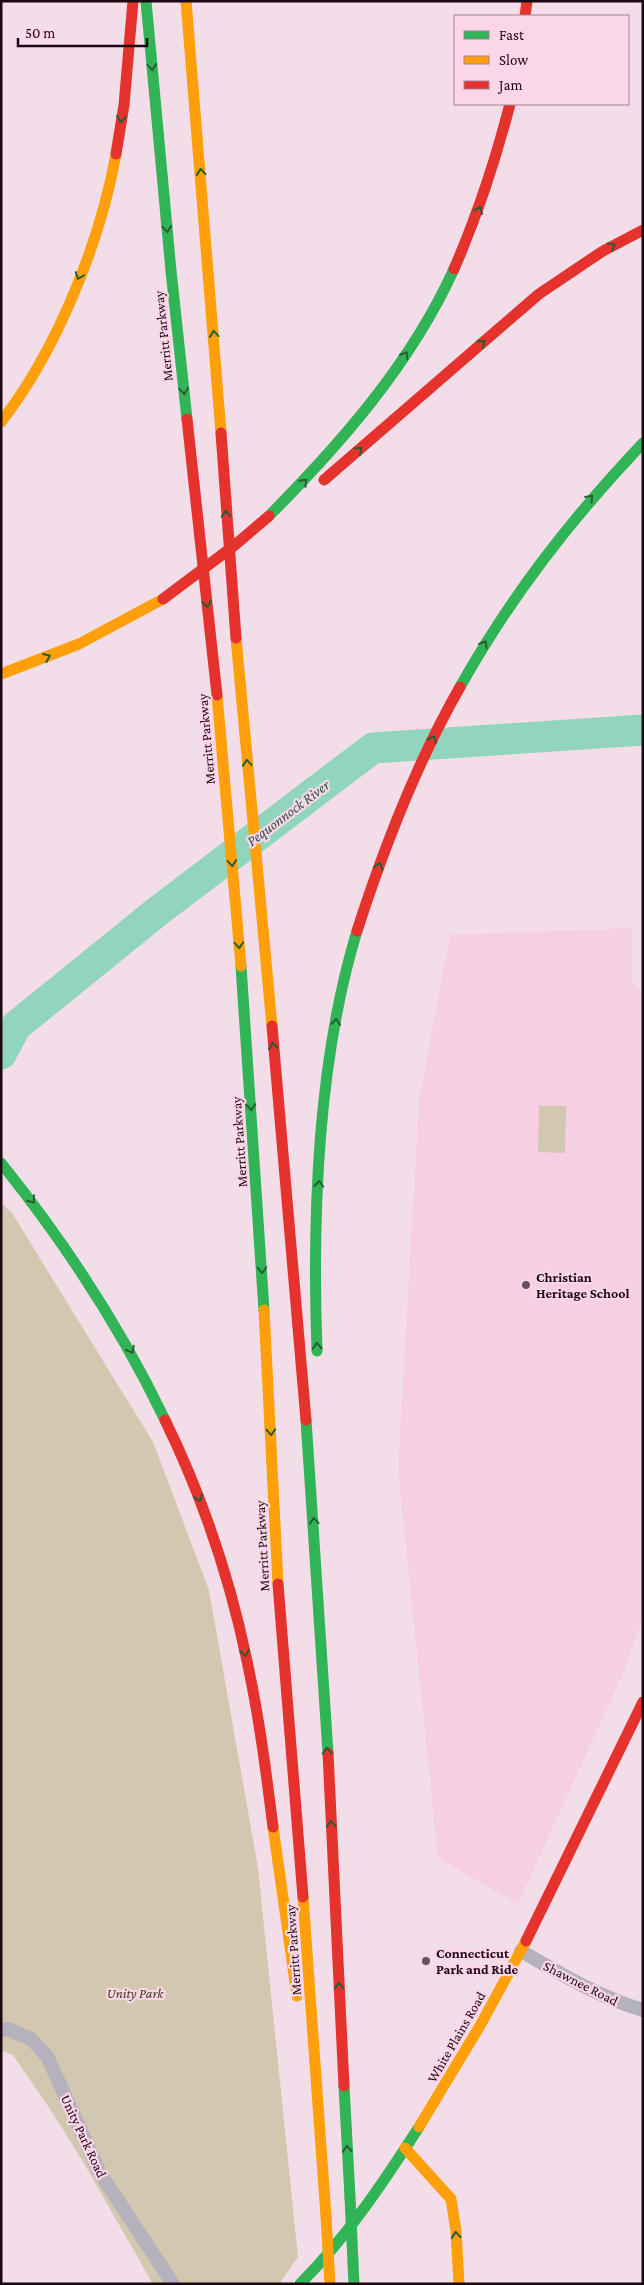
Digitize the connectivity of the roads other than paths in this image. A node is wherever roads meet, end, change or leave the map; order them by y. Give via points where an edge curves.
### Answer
1 (133, 1) edge
2 (146, 1) edge
3 (186, 1) edge
4 (527, 1) edge
5 (525, 15) edge
6 (510, 105) edge
7 (643, 230) edge
8 (1, 422) edge
9 (643, 443) edge
10 (314, 489) dead end
11 (299, 502) dead end
12 (270, 522) junction
13 (1, 674) edge
14 (1, 1163) edge
15 (318, 1368) dead end
16 (324, 1523) dead end
17 (322, 1640) junction
18 (643, 1702) edge
19 (521, 1951) junction
20 (643, 2010) edge
21 (1, 2030) edge
22 (321, 2136) junction
23 (405, 2148) junction
24 (173, 2284) edge
25 (300, 2284) edge
26 (330, 2284) edge
27 (354, 2284) edge
28 (459, 2284) edge

1 -> 8 main road via 124,101 114,167 100,219 46,355
2 -> 22 main road, Merritt Parkway via 236,897 261,1246 278,1565
17 -> 3 main road via 300,1332 231,588
4 - 5 main road
12 -> 6 main road via 347,434 394,373 421,330 444,288 484,198 500,150
10 -> 7 main road via 539,294 602,251
15 -> 9 main road via 314,1290 318,1197 338,1010 363,914 390,832 460,686 492,629 569,522
11 - 12 main road
13 -> 12 main road, bridge via 78,644 163,599
14 -> 22 main road via 34,1201 76,1259 119,1327 161,1407 190,1472 218,1548 239,1624 260,1732 299,2014
16 - 17 main road
27 -> 17 main road, bridge
18 - 19 main road, White Plains Road
19 - 20 street, Shawnee Road via 584,1988 614,2002
19 - 23 main road, White Plains Road via 459,2065
21 - 24 street, Unity Park Road via 8,2029 31,2040 47,2056 100,2172
22 - 26 main road, Merritt Parkway, bridge
23 - 25 main road, White Plains Road via 332,2251
28 -> 23 main road via 451,2199

